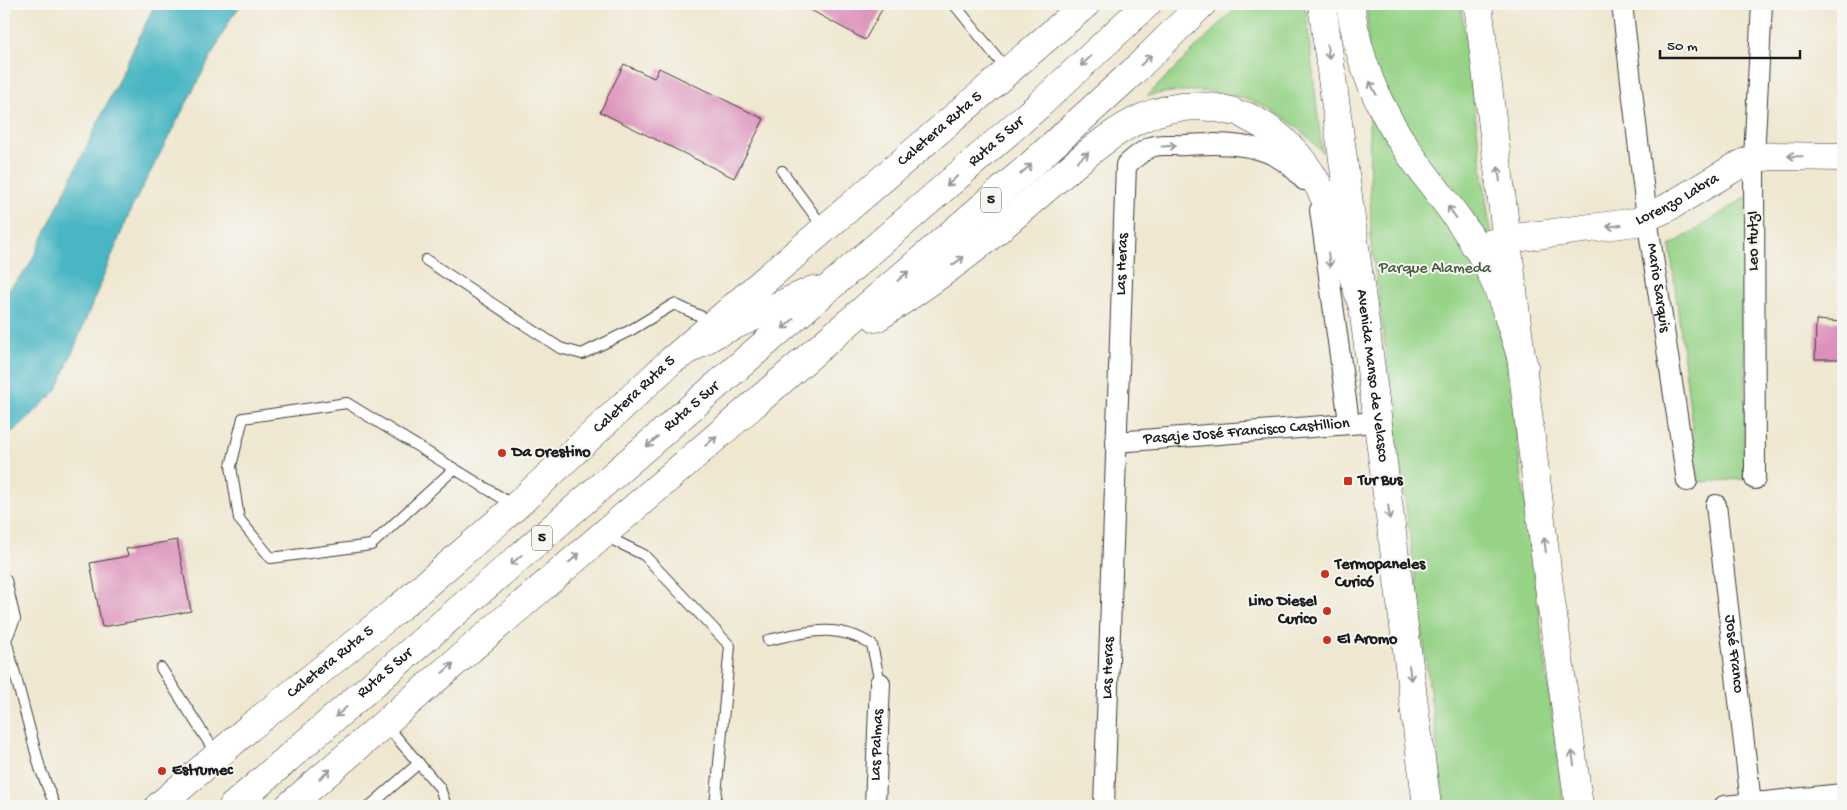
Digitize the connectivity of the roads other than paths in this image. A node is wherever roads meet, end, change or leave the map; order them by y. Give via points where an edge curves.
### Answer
1 (954, 4) edge
2 (1086, 4) edge
3 (1147, 4) edge
4 (1202, 4) edge
5 (1322, 4) edge
6 (1350, 4) edge
7 (1478, 4) edge
8 (1622, 4) edge
9 (1762, 4) edge
10 (1008, 71) junction
11 (1843, 157) edge
12 (1754, 158) junction
13 (782, 171) dead end
14 (1647, 218) junction
15 (824, 228) junction
16 (1508, 239) junction
17 (1474, 244) junction
18 (426, 260) dead end
19 (851, 269) junction
20 (1363, 307) junction
21 (714, 323) junction
22 (672, 360) junction
23 (1524, 366) junction
24 (773, 388) junction
25 (1350, 422) junction
26 (1378, 423) junction
27 (1116, 442) junction
28 (454, 469) junction
29 (1755, 479) dead end
30 (1687, 482) dead end
31 (1716, 505) dead end
32 (516, 507) junction
33 (601, 534) junction
34 (6, 580) dead end
35 (768, 640) dead end
36 (161, 668) dead end
37 (880, 683) joint
38 (384, 723) junction
39 (217, 756) junction
40 (419, 763) junction
41 (1843, 794) edge
42 (1751, 803) junction
43 (55, 806) edge
44 (160, 806) edge
45 (233, 806) edge
46 (288, 806) edge
47 (370, 806) edge
48 (446, 806) edge
49 (715, 806) edge
50 (875, 806) edge
51 (1104, 806) edge
52 (1427, 806) edge
53 (1580, 806) edge
54 (1724, 806) edge

1 - 10 lane
2 - 10 main road, Caletera Ruta 5
3 -> 19 main road, Ruta 5 Sur / 5 via 1038,106
24 -> 4 main road, 5 via 1089,113
5 -> 20 main road, Avenida Manso de Velasco
17 -> 6 main road via 1409,153 1384,110 1361,59
16 -> 7 main road
8 - 14 street, Mario Sarquis
9 - 12 street, Leo Hutzl
10 - 15 main road, Caletera Ruta 5
11 -> 12 main road, Lorenzo Labra
12 - 14 main road, Lorenzo Labra
12 - 29 street, Leo Hutzl
13 - 15 lane
14 -> 16 main road, Lorenzo Labra via 1623,225
14 - 30 street, Mario Sarquis
15 - 21 main road, Caletera Ruta 5
16 - 17 main road, Lorenzo Labra via 1485,245
16 - 23 main road
17 - 23 main road via 1498,288
18 - 21 lane via 560,348 582,354 674,304
19 - 22 main road via 809,292 715,334
19 -> 45 main road, Ruta 5 Sur / 5
24 -> 20 main road via 960,260 1117,130 1150,114 1175,108 1199,106 1238,113 1286,141 1300,155 1331,212
20 - 26 main road, Avenida Manso de Velasco
21 - 22 main road, Caletera Ruta 5
22 - 32 main road, Caletera Ruta 5
53 -> 23 main road via 1550,594
33 -> 24 main road, 5
25 - 26 street, Pasaje José Francisco Castillion
25 - 27 street, Pasaje José Francisco Castillion
27 -> 25 street, Las Heras via 1126,165 1152,147 1233,143 1262,149 1300,174 1317,201 1322,216
26 -> 52 main road, Avenida Manso de Velasco
27 - 51 street, Las Heras
28 - 28 lane via 371,545 271,558 239,519 231,466 242,418 347,403
28 - 32 lane
31 - 42 street, José Franco
32 - 39 main road, Caletera Ruta 5
38 -> 33 main road, 5
33 - 49 lane via 644,555 730,646
34 - 43 lane via 15,619 6,640 40,768
35 - 37 lane via 821,629 855,635 872,646
36 - 39 lane
37 - 50 street, Las Palmas
38 - 40 lane
46 -> 38 main road, 5
39 - 44 main road, Caletera Ruta 5
40 - 47 lane
40 - 48 lane via 440,788
41 - 42 street
42 - 54 street

